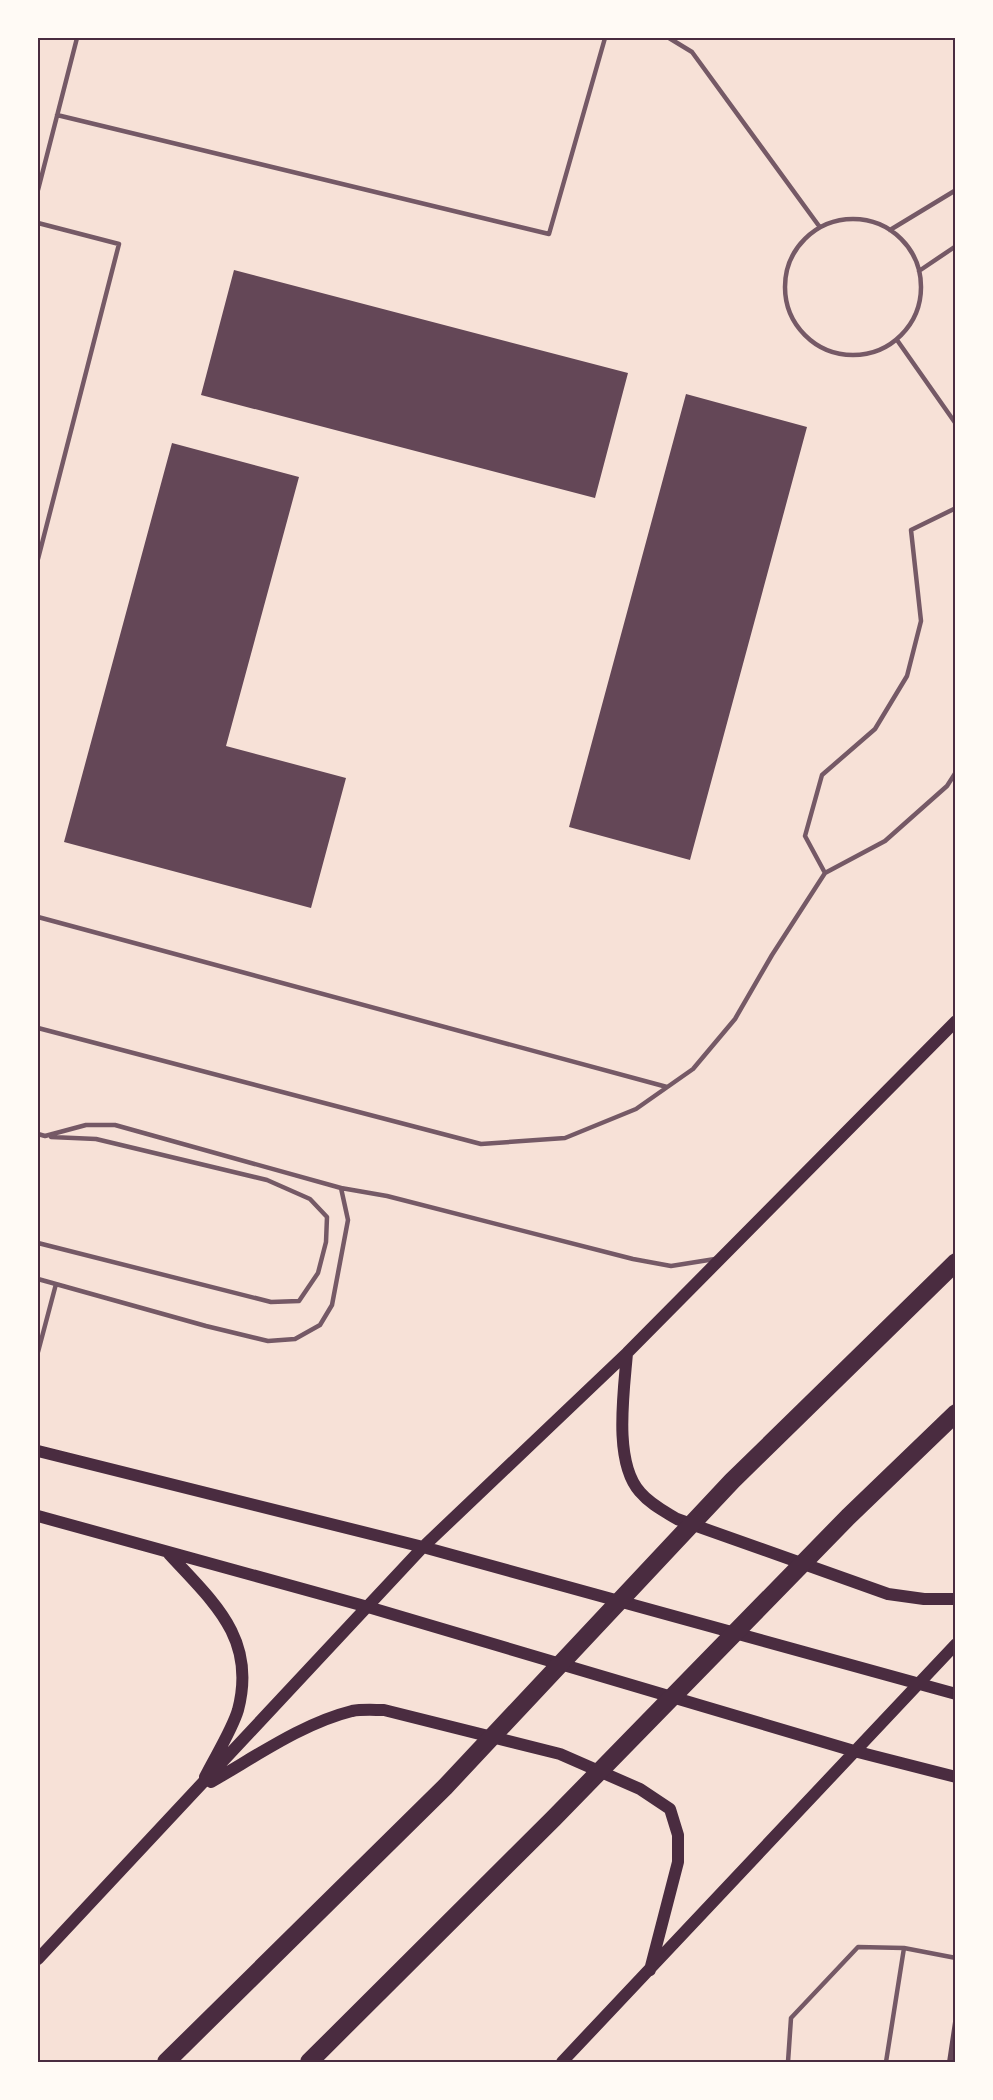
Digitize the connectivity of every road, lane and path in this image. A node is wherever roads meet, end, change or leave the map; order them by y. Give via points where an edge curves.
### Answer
1 (77, 38) edge
2 (605, 38) edge
3 (669, 38) edge
4 (57, 115) junction
5 (38, 190) edge
6 (956, 190) edge
7 (38, 223) edge
8 (819, 226) junction
9 (890, 230) junction
10 (956, 246) edge
11 (919, 271) junction
12 (897, 340) junction
13 (956, 424) edge
14 (956, 508) edge
15 (38, 559) edge
16 (956, 772) edge
17 (825, 873) junction
18 (38, 917) edge
19 (956, 1021) edge
20 (38, 1028) edge
21 (667, 1087) junction
22 (38, 1134) edge
23 (45, 1136) junction
24 (341, 1188) junction
25 (38, 1243) edge
26 (721, 1258) junction
27 (956, 1262) edge
28 (38, 1279) edge
29 (56, 1284) junction
30 (38, 1352) edge
31 (627, 1353) junction
32 (956, 1413) edge
33 (38, 1452) edge
34 (38, 1516) edge
35 (423, 1547) junction
36 (168, 1553) junction
37 (956, 1599) edge
38 (368, 1607) junction
39 (956, 1644) edge
40 (916, 1683) junction
41 (956, 1694) edge
42 (854, 1751) junction
43 (956, 1777) edge
44 (199, 1788) junction
45 (904, 1948) junction
46 (956, 1958) edge
47 (38, 1959) edge
48 (650, 1970) junction
49 (166, 2062) edge
50 (309, 2062) edge
51 (562, 2062) edge
52 (788, 2062) edge
53 (886, 2062) edge

1 - 4 lane
2 - 4 lane via 549,234
3 - 8 lane via 692,52
4 - 5 lane
6 - 9 lane
7 - 15 lane via 119,244
8 - 9 lane via 840,219 863,219
8 - 12 lane via 801,241 789,260 784,282 786,305 796,325 812,342 832,352 854,356 877,351
9 - 11 lane via 902,239
10 - 11 lane
11 - 12 lane via 920,302 912,323
12 - 13 lane
14 - 17 lane via 911,530 921,621 907,676 874,729 822,775 804,836
16 - 17 lane via 946,786 885,841
17 - 21 lane via 735,1018 693,1069
18 - 21 lane
19 - 26 main road
20 - 21 lane via 481,1144 565,1138 636,1109
22 - 23 lane
23 - 24 lane via 86,1125 115,1125
23 - 25 lane via 96,1139 267,1180 310,1199 327,1217 326,1242 318,1273 299,1300 271,1302
24 - 26 lane via 671,1266
24 - 29 lane via 348,1220 332,1305 320,1325 295,1339 268,1341
26 - 31 main road
27 - 49 highway via 732,1481 445,1787
28 - 29 lane
29 - 30 lane
31 - 35 main road
31 - 37 main road via 624,1450 638,1491 654,1505 677,1519 888,1594
32 - 50 highway via 848,1517
33 - 35 main road
34 - 36 main road
35 - 38 main road
35 - 40 main road
36 - 38 main road
36 - 44 main road via 228,1623 244,1670 237,1712
38 - 42 main road
38 - 44 main road
39 - 40 main road
40 - 41 main road
40 - 42 main road
42 - 43 main road
42 - 48 main road
44 - 47 main road
44 - 48 main road via 305,1729 354,1711 384,1710 560,1754 640,1789 670,1809 678,1835 678,1862
45 - 46 lane
45 - 52 lane via 858,1947 791,2018
45 - 53 lane
48 - 51 main road

